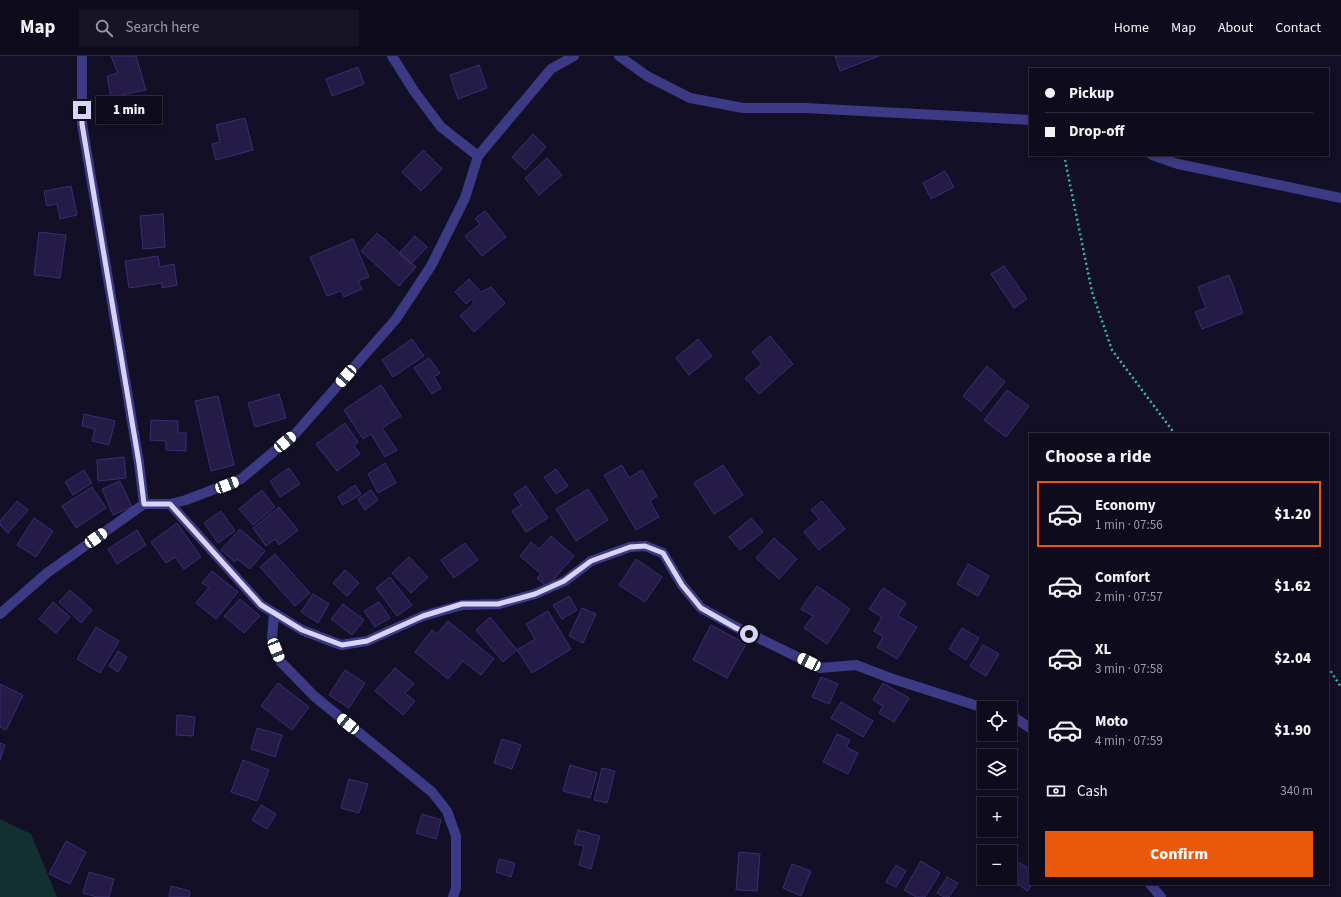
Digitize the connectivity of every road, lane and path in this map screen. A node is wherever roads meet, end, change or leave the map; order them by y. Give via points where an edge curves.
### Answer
1 (82, 56) edge
2 (392, 56) edge
3 (574, 56) edge
4 (619, 56) edge
5 (1029, 120) edge
6 (478, 156) junction
7 (1064, 156) edge
8 (1155, 156) edge
9 (1341, 198) edge
10 (1174, 433) edge
11 (144, 504) junction
12 (170, 504) junction
13 (274, 613) junction
14 (0, 614) edge
15 (1329, 669) edge
16 (1341, 687) edge
17 (977, 706) edge
18 (1017, 720) edge
19 (1029, 727) edge
20 (1151, 885) edge
21 (453, 897) edge
22 (1161, 897) edge

1 - 11 street via 82,124
2 - 6 street via 441,127
3 - 6 street via 551,69
4 - 5 street via 647,76 690,98 744,108 805,108
6 - 12 street via 465,198 431,266 396,319 296,433 241,479
7 - 10 path via 1092,292 1112,350
8 - 9 street via 1178,164
11 - 12 street
11 - 14 street via 47,573
12 - 13 street via 261,605
13 - 17 street via 302,630 342,645 367,641 423,616 462,604 498,604 535,594 564,581 591,561 630,547 645,546 663,553 682,585 701,608 736,628 820,668 856,665
13 - 21 street via 272,639 281,662 314,696 432,792 447,812 456,836 456,888
15 - 16 path
18 - 19 street
20 - 22 street

